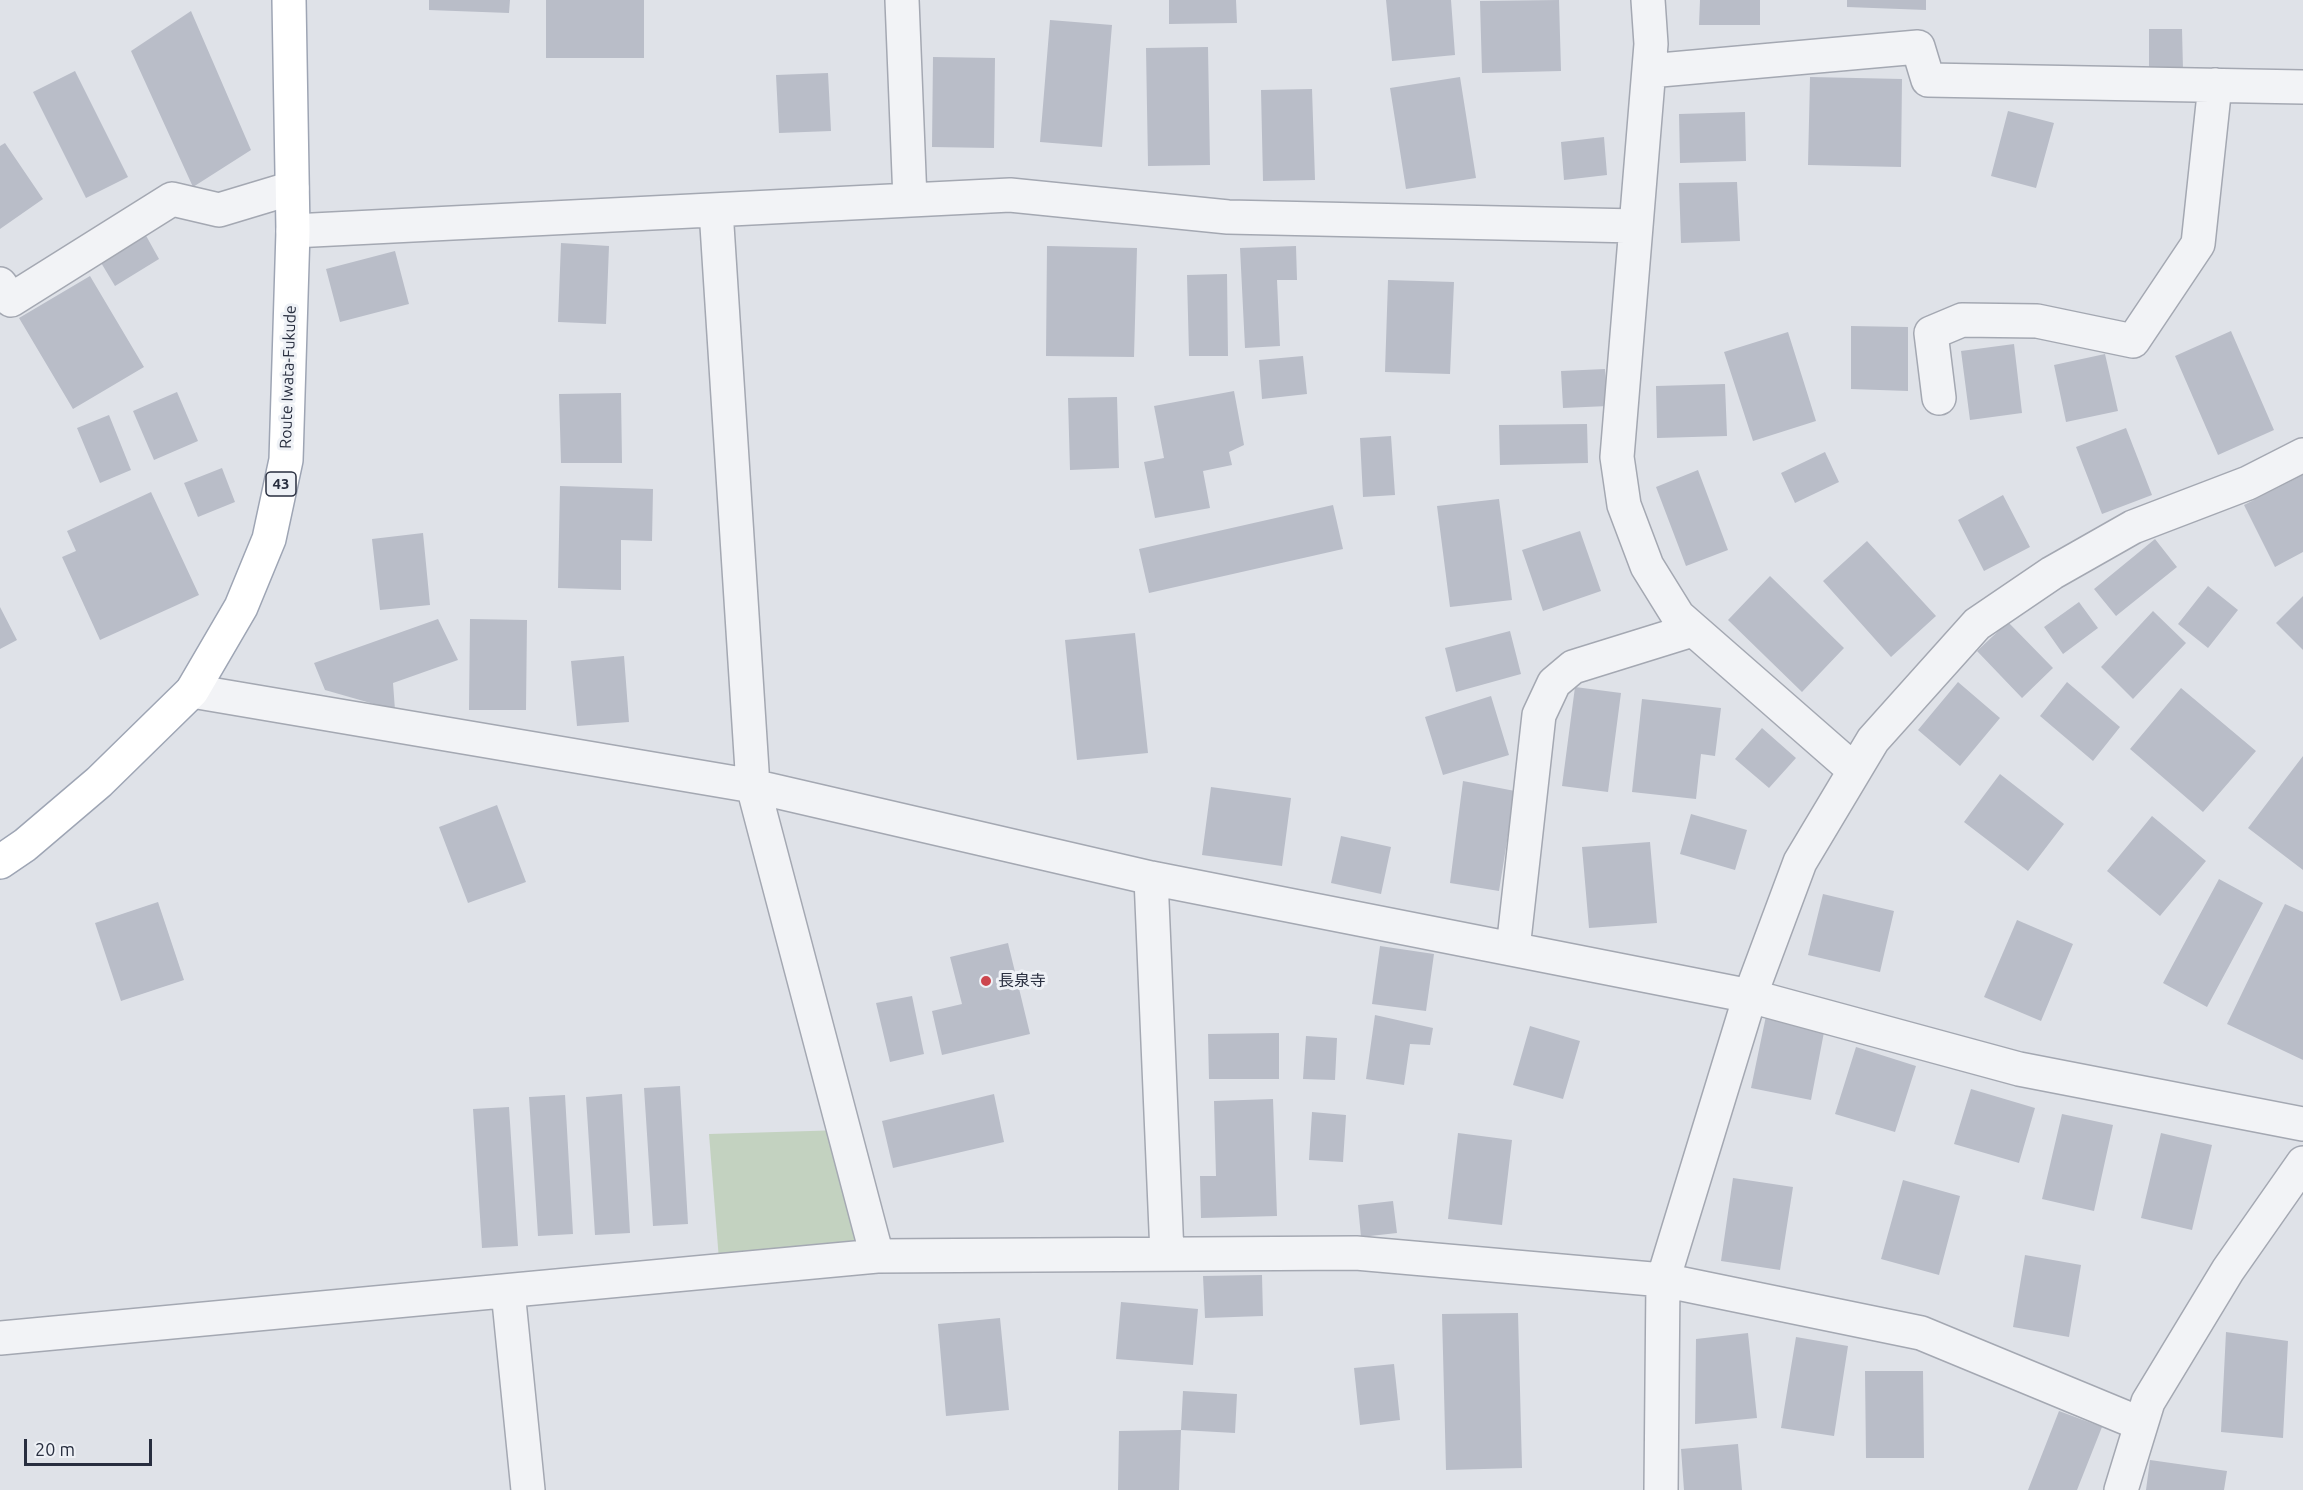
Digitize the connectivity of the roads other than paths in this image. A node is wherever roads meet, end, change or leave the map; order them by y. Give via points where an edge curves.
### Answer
1 (289, 0) edge
2 (902, 0) edge
3 (1648, 0) edge
4 (1648, 71) junction
5 (2214, 85) junction
6 (2303, 87) edge
7 (292, 188) junction
8 (910, 200) junction
9 (716, 210) junction
10 (1636, 226) junction
11 (293, 231) junction
12 (0, 284) edge
13 (1939, 398) dead end
14 (2303, 455) edge
15 (1692, 630) junction
16 (192, 691) junction
17 (1854, 770) junction
18 (753, 786) junction
19 (0, 862) edge
20 (1150, 878) junction
21 (1513, 949) junction
22 (1750, 996) junction
23 (2303, 1124) edge
24 (2303, 1163) edge
25 (1167, 1254) junction
26 (877, 1256) junction
27 (1663, 1280) junction
28 (508, 1291) junction
29 (0, 1338) edge
30 (2141, 1424) junction
31 (528, 1490) edge
32 (1661, 1490) edge
33 (2121, 1490) edge

1 - 7 main road, Route Iwata-Fukude / 43
2 - 8 street
3 - 4 street
4 - 5 street via 1918,47 1928,80
4 - 10 street
5 - 6 street
5 - 13 street via 2198,244 2133,341 2037,321 1962,320 1931,333
7 - 11 main road, Route Iwata-Fukude / 43
7 - 12 street via 219,210 172,199 11,300
8 - 9 street
8 - 10 street via 1010,195 1228,218
9 - 11 street
9 - 18 street
10 - 15 street via 1617,457 1624,506 1647,566 1678,616
11 - 16 main road, Route Iwata-Fukude / 43 via 286,460 271,528 241,607
14 - 17 street via 2248,483 2133,527 2052,573 1977,624 1873,740
15 - 17 street
15 - 21 street via 1573,667 1554,682 1539,715
16 - 18 street
16 - 19 main road, Route Iwata-Fukude / 43 via 99,782
17 - 22 street via 1800,862
18 - 20 street
18 - 26 street
20 - 21 street
20 - 25 street
21 - 22 street
22 - 23 street via 2019,1069
22 - 27 street
24 - 30 street via 2229,1270 2148,1402
25 - 26 street
25 - 27 street via 1356,1253
26 - 28 street
27 - 30 street via 1921,1333
27 - 32 street
28 - 29 street
28 - 31 street
30 - 33 street

